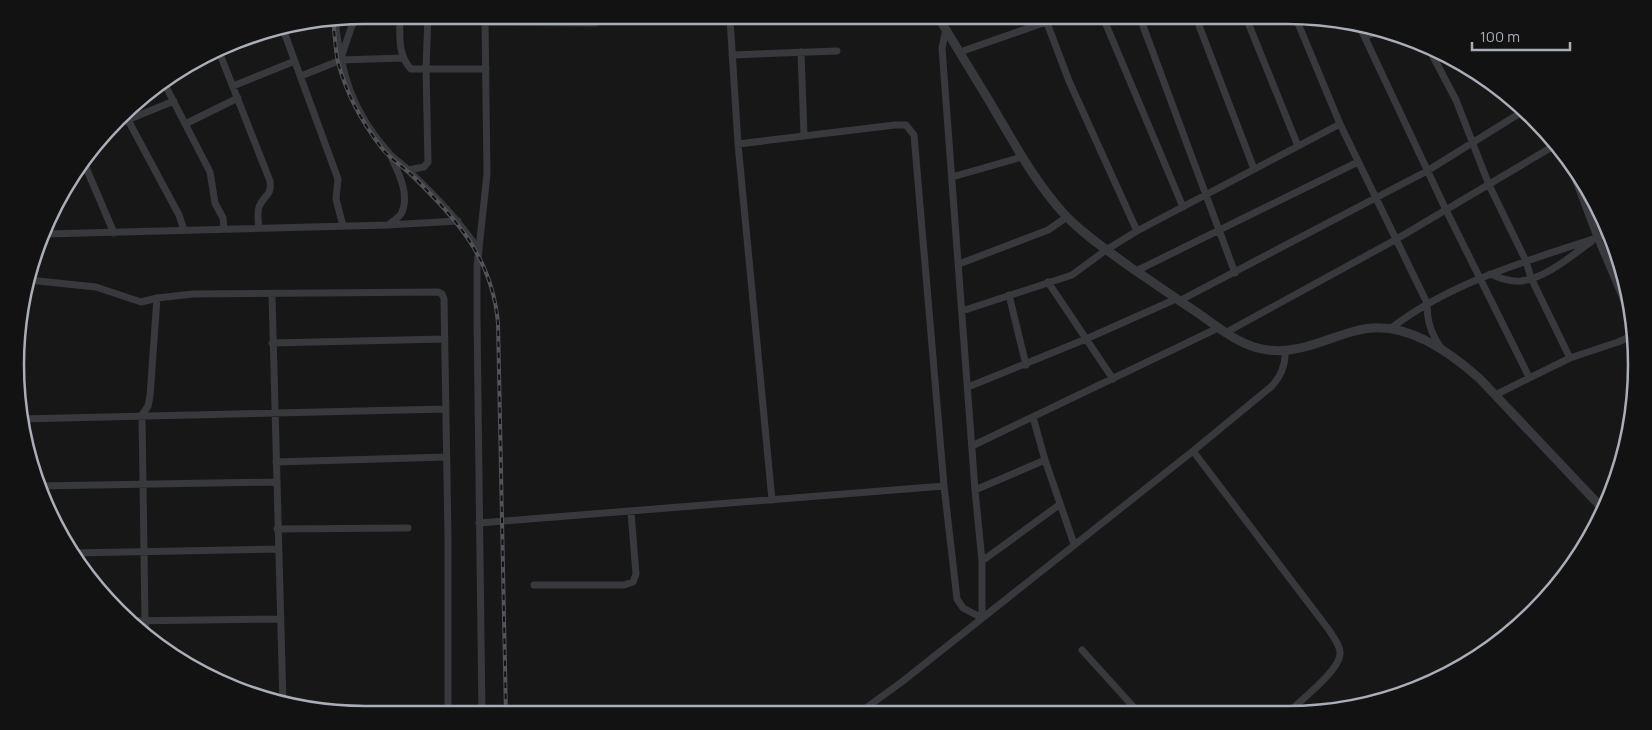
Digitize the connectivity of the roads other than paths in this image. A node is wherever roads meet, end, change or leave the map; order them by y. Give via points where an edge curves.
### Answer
1 (353, 24) edge
2 (400, 24) edge
3 (428, 24) edge
4 (485, 24) edge
5 (730, 24) edge
6 (943, 24) edge
7 (1030, 24) edge
8 (1047, 24) edge
9 (1106, 24) edge
10 (1142, 24) edge
11 (1198, 24) edge
12 (1249, 24) edge
13 (1298, 24) edge
14 (336, 25) edge
15 (946, 29) junction
16 (1363, 32) edge
17 (285, 33) edge
18 (1371, 34) edge
19 (1365, 37) junction
20 (837, 51) dead end
21 (801, 52) junction
22 (960, 52) junction
23 (732, 55) junction
24 (221, 56) edge
25 (1432, 56) edge
26 (403, 58) junction
27 (295, 60) junction
28 (341, 60) junction
29 (426, 69) junction
30 (486, 69) junction
31 (300, 76) junction
32 (233, 86) junction
33 (166, 87) edge
34 (238, 98) junction
35 (174, 101) junction
36 (1518, 114) edge
37 (128, 120) joint
38 (185, 124) junction
39 (1340, 124) junction
40 (804, 135) junction
41 (1473, 142) junction
42 (738, 144) junction
43 (1298, 146) junction
44 (1550, 148) edge
45 (390, 154) junction
46 (1022, 157) junction
47 (1358, 162) junction
48 (86, 168) edge
49 (1254, 168) junction
50 (408, 170) junction
51 (1427, 171) junction
52 (952, 177) junction
53 (1489, 185) junction
54 (1578, 186) edge
55 (1205, 195) junction
56 (1375, 198) junction
57 (1183, 207) junction
58 (1446, 210) junction
59 (1066, 217) junction
60 (458, 222) junction
61 (387, 225) junction
62 (343, 226) junction
63 (259, 228) junction
64 (224, 229) junction
65 (184, 230) junction
66 (1219, 230) junction
67 (1137, 231) junction
68 (114, 233) junction
69 (50, 234) edge
70 (1603, 235) edge
71 (1597, 237) junction
72 (1395, 240) junction
73 (1106, 250) junction
74 (479, 251) junction
75 (1526, 262) junction
76 (959, 264) junction
77 (1136, 271) junction
78 (1235, 273) junction
79 (1490, 274) junction
80 (1480, 278) junction
81 (1531, 278) junction
82 (34, 281) edge
83 (1048, 282) junction
84 (1621, 293) edge
85 (272, 294) junction
86 (1009, 295) junction
87 (157, 298) junction
88 (1178, 300) junction
89 (1427, 303) junction
90 (962, 310) junction
91 (1390, 329) junction
92 (1222, 330) junction
93 (1627, 338) edge
94 (444, 339) junction
95 (1086, 340) junction
96 (272, 343) junction
97 (1443, 350) junction
98 (1285, 351) junction
99 (1570, 358) junction
100 (1026, 365) junction
101 (1529, 376) junction
102 (1113, 379) junction
103 (968, 387) junction
104 (1495, 395) junction
105 (446, 409) junction
106 (276, 412) junction
107 (142, 416) junction
108 (1033, 418) junction
109 (28, 419) edge
110 (972, 446) junction
111 (1193, 452) junction
112 (447, 458) junction
113 (1045, 460) junction
114 (276, 462) junction
115 (277, 482) junction
116 (143, 483) junction
117 (46, 486) edge
118 (944, 486) junction
119 (975, 490) junction
120 (772, 500) junction
121 (1598, 504) edge
122 (1059, 505) junction
123 (630, 512) junction
124 (479, 523) junction
125 (408, 528) dead end
126 (277, 529) junction
127 (1074, 544) junction
128 (278, 549) junction
129 (144, 551) junction
130 (80, 553) edge
131 (982, 561) junction
132 (534, 585) dead end
133 (982, 618) junction
134 (280, 619) junction
135 (139, 621) edge
136 (145, 621) junction
137 (146, 627) edge
138 (1082, 650) dead end
139 (283, 696) edge
140 (448, 706) edge
141 (482, 706) edge
142 (870, 706) edge
143 (1133, 706) edge
144 (1295, 706) edge

1 - 28 street
2 - 26 street
3 - 29 street
4 - 30 street
5 - 23 street
6 - 15 street
7 - 22 street
8 - 67 street
9 - 57 street
10 - 55 street
11 - 49 street
12 - 43 street
13 - 39 street
14 - 28 street
15 - 22 street
15 - 52 street via 942,48
16 - 19 street
17 - 27 street
18 - 19 street
19 - 51 street
20 - 21 street
21 - 23 street
21 - 40 street
22 - 46 street
23 - 42 street
24 - 32 street
25 - 41 street via 1453,94
26 - 28 street
26 - 29 street via 410,69
27 - 31 street
27 - 32 street
28 - 31 street
28 - 45 street via 356,104
29 - 30 street
29 - 50 street via 428,162 424,167
30 - 74 street via 487,174
31 - 62 street via 338,179 336,199
32 - 34 street
33 - 35 street
34 - 38 street
34 - 63 street via 270,181 269,195 263,199 258,212
35 - 37 street
35 - 38 street
36 - 41 street
37 - 65 street
38 - 64 street via 210,172 215,203 223,218
39 - 43 street
39 - 47 street
40 - 42 street
40 - 118 street via 902,125 914,135
41 - 51 street
41 - 53 street
42 - 120 street
43 - 49 street
44 - 53 street
45 - 50 street
45 - 61 street via 402,179 404,196 400,214
46 - 52 street
46 - 59 street via 1044,192
47 - 56 street
47 - 66 street
48 - 68 street
49 - 55 street
50 - 60 street
51 - 56 street
51 - 58 street
52 - 76 street
53 - 58 street
53 - 75 street
54 - 71 street
55 - 57 street
55 - 66 street
56 - 72 street
56 - 78 street
57 - 67 street
58 - 72 street
58 - 80 street
59 - 73 street
59 - 76 street via 1048,230
60 - 61 street
60 - 74 street
61 - 62 street
62 - 63 street
63 - 64 street
64 - 65 street
65 - 68 street
66 - 77 street
66 - 78 street
67 - 73 street
68 - 69 street
70 - 71 street
71 - 75 street
71 - 81 street
71 - 84 street
72 - 89 street
72 - 92 street
73 - 77 street
73 - 83 street via 1072,275
74 - 124 street
75 - 79 street
75 - 81 street
76 - 90 street
77 - 88 street
78 - 88 street
79 - 80 street
79 - 81 street via 1506,280
80 - 89 street
80 - 101 street
81 - 99 street
82 - 87 street via 96,287 141,302
83 - 86 street
83 - 95 street
85 - 87 street via 193,294
85 - 94 street via 438,292 444,299
85 - 96 street
86 - 90 street
86 - 100 street
87 - 107 street via 150,396
88 - 92 street
88 - 95 street
89 - 91 street
89 - 97 street via 1430,329
90 - 103 street
91 - 97 street via 1414,335
91 - 98 street via 1356,330 1301,349
92 - 98 street via 1252,347
92 - 102 street
93 - 99 street
94 - 96 street
94 - 105 street
95 - 100 street
95 - 102 street
96 - 106 street
97 - 104 street via 1465,365
98 - 111 street via 1282,372 1272,386
99 - 101 street
100 - 103 street
101 - 104 street
102 - 108 street
103 - 110 street
104 - 121 street
105 - 106 street
105 - 112 street
106 - 107 street
106 - 114 street
107 - 109 street
107 - 116 street
108 - 110 street
108 - 113 street
110 - 119 street
111 - 127 street
111 - 144 street via 1338,645 1340,654 1336,666
112 - 114 street
112 - 140 street
113 - 119 street
113 - 122 street
114 - 115 street
115 - 116 street
115 - 126 street
116 - 117 street
116 - 129 street
118 - 120 street
118 - 133 street via 957,599 963,608
119 - 131 street
120 - 123 street
122 - 127 street
122 - 131 street
123 - 124 street
123 - 132 street via 636,574 633,582 624,585
124 - 141 street
125 - 126 street
126 - 128 street
127 - 133 street
128 - 129 street
128 - 134 street
129 - 130 street
129 - 136 street
131 - 133 street
133 - 142 street
134 - 136 street
134 - 139 street
135 - 136 street
136 - 137 street
138 - 143 street

